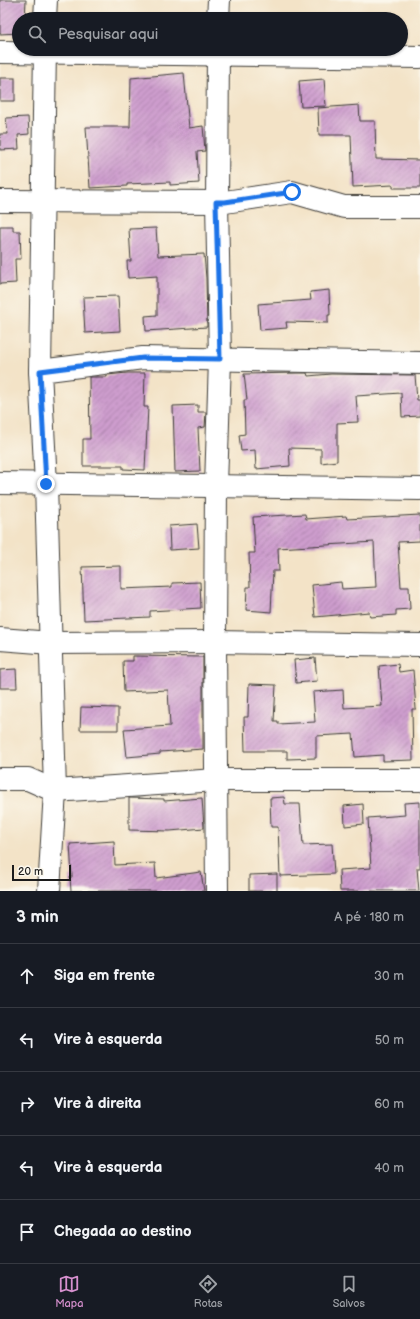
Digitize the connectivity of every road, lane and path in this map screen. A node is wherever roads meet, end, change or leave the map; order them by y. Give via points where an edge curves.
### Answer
1 (46, 0) edge
2 (219, 0) edge
3 (46, 12) edge
4 (218, 12) edge
5 (0, 52) edge
6 (12, 52) edge
7 (45, 56) edge
8 (218, 56) edge
9 (380, 56) edge
10 (420, 57) edge
11 (0, 201) edge
12 (42, 202) junction
13 (216, 202) junction
14 (420, 207) edge
15 (220, 359) junction
16 (420, 363) edge
17 (40, 371) junction
18 (0, 483) edge
19 (46, 484) junction
20 (216, 486) junction
21 (420, 489) edge
22 (0, 639) edge
23 (214, 642) junction
24 (51, 643) junction
25 (420, 645) edge
26 (0, 779) edge
27 (216, 780) junction
28 (420, 780) edge
29 (55, 791) junction
30 (49, 891) edge
31 (217, 891) edge

1 - 3 street
2 - 4 street
5 - 6 street
7 - 12 street
8 - 13 street
9 - 10 street
11 - 12 street
12 - 13 street
12 - 17 street
13 - 14 street via 292,192 344,207
13 - 15 street
15 - 16 street
15 - 17 street via 143,358
15 - 20 street
17 - 19 street
18 - 19 street
19 - 20 street
19 - 24 street
20 - 21 street
20 - 23 street
22 - 24 street
23 - 24 street
23 - 25 street
23 - 27 street
24 - 29 street
26 - 29 street via 28,779
27 - 28 street
27 - 29 street
27 - 31 street
29 - 30 street

